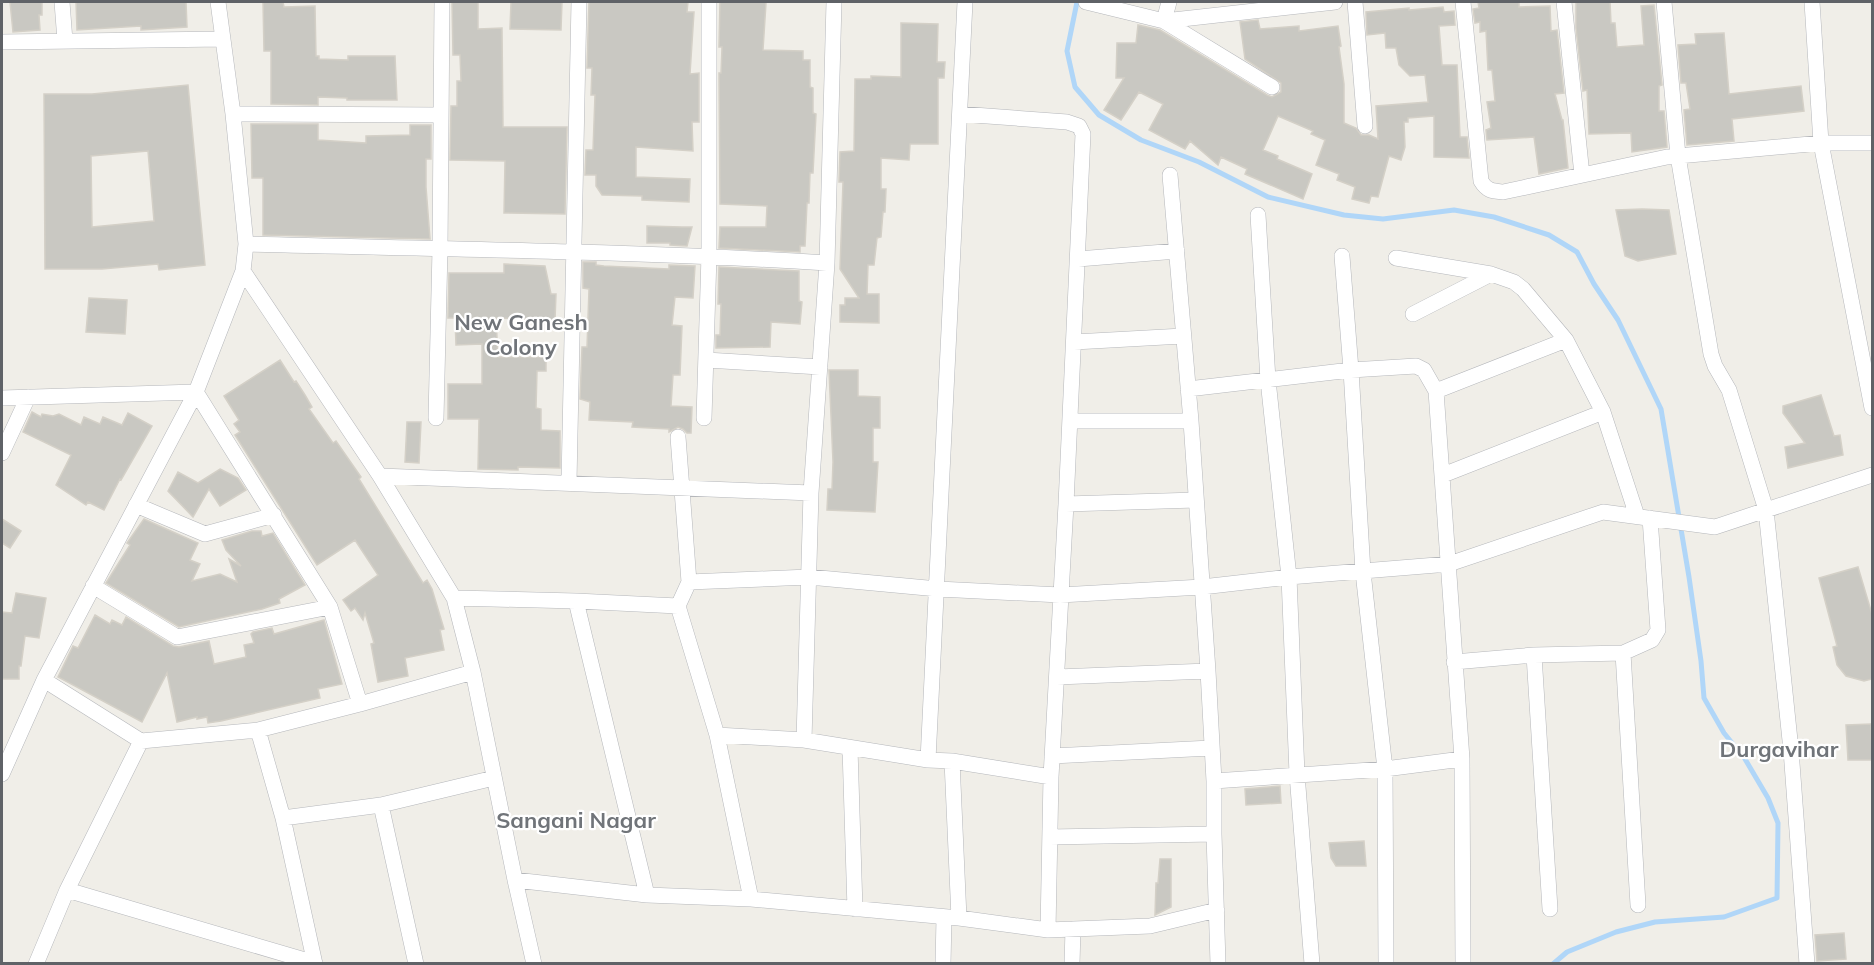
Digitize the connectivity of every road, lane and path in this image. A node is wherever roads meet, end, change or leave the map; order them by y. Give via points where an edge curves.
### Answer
1 (62, 2) edge
2 (218, 2) edge
3 (442, 2) edge
4 (579, 2) edge
5 (709, 2) edge
6 (834, 2) edge
7 (965, 2) edge
8 (1090, 2) edge
9 (1169, 2) edge
10 (1335, 2) edge
11 (1355, 2) edge
12 (1463, 2) edge
13 (1564, 2) edge
14 (1664, 2) edge
15 (1812, 2) edge
16 (1164, 21) junction
17 (223, 39) junction
18 (65, 41) junction
19 (2, 42) edge
20 (1272, 87) dead end
21 (233, 114) junction
22 (960, 114) junction
23 (440, 115) junction
24 (1365, 126) dead end
25 (1821, 143) junction
26 (1872, 143) edge
27 (1678, 156) junction
28 (1170, 175) dead end
29 (1582, 175) junction
30 (1258, 215) dead end
31 (246, 244) junction
32 (440, 249) junction
33 (575, 250) junction
34 (1177, 251) junction
35 (710, 255) junction
36 (1341, 256) dead end
37 (1396, 258) dead end
38 (1078, 259) junction
39 (827, 263) junction
40 (243, 271) junction
41 (1491, 274) junction
42 (1413, 314) dead end
43 (1183, 336) junction
44 (1566, 340) junction
45 (1074, 342) junction
46 (706, 360) junction
47 (820, 367) junction
48 (1351, 370) junction
49 (1268, 380) junction
50 (1188, 389) junction
51 (1436, 391) junction
52 (196, 392) junction
53 (28, 397) junction
54 (2, 398) edge
55 (1872, 408) edge
56 (1603, 412) junction
57 (436, 418) dead end
58 (704, 418) dead end
59 (1070, 421) junction
60 (1191, 421) junction
61 (678, 437) dead end
62 (2, 453) edge
63 (1443, 475) junction
64 (1872, 475) edge
65 (380, 476) junction
66 (569, 482) junction
67 (681, 487) junction
68 (811, 493) junction
69 (1196, 500) junction
70 (1066, 504) junction
71 (136, 505) junction
72 (1766, 510) junction
73 (274, 514) junction
74 (1650, 518) junction
75 (1449, 564) junction
76 (1363, 572) junction
77 (808, 577) junction
78 (1288, 578) junction
79 (688, 582) junction
80 (93, 586) junction
81 (1202, 587) junction
82 (938, 589) junction
83 (1060, 595) junction
84 (454, 598) junction
85 (576, 601) junction
86 (678, 606) junction
87 (330, 608) junction
88 (1623, 653) junction
89 (1534, 655) junction
90 (1454, 662) junction
91 (1208, 671) junction
92 (473, 672) junction
93 (1057, 677) junction
94 (44, 680) junction
95 (360, 704) junction
96 (258, 730) junction
97 (717, 735) junction
98 (804, 740) junction
99 (141, 741) junction
100 (850, 748) junction
101 (1211, 748) junction
102 (6, 752) edge
103 (1052, 756) junction
104 (1462, 759) junction
105 (928, 760) junction
106 (952, 761) junction
107 (1385, 769) junction
108 (2, 774) edge
109 (1298, 774) junction
110 (1051, 777) junction
111 (494, 778) junction
112 (1214, 781) junction
113 (381, 805) junction
114 (282, 818) junction
115 (1214, 834) junction
116 (1050, 837) junction
117 (515, 880) junction
118 (67, 890) junction
119 (647, 896) junction
120 (751, 899) junction
121 (1638, 905) dead end
122 (855, 909) junction
123 (1550, 909) dead end
124 (1217, 910) junction
125 (951, 918) junction
126 (1073, 929) junction
127 (1048, 930) junction
128 (36, 963) edge
129 (315, 963) edge
130 (416, 963) edge
131 (534, 963) edge
132 (943, 963) edge
133 (1072, 963) edge
134 (1218, 963) edge
135 (1312, 963) edge
136 (1386, 963) edge
137 (1463, 963) edge
138 (1807, 963) edge

1 - 18 street
2 - 17 street
3 - 23 street
4 - 33 street
5 - 35 street
6 - 39 street
7 - 22 street
8 - 16 street
9 - 16 street
10 - 16 street
11 - 24 street
12 - 29 street via 1481,181 1485,188 1503,192
13 - 29 street
14 - 27 street
15 - 25 street
16 - 20 street
17 - 18 street
17 - 21 street
18 - 19 street
21 - 23 street
21 - 31 street
22 - 38 street via 1079,126 1083,134
22 - 82 street
23 - 32 street
25 - 26 street
25 - 27 street
25 - 55 street
27 - 29 street
27 - 72 street via 1711,354 1729,390
28 - 34 street
30 - 49 street
31 - 32 street
31 - 40 street
32 - 33 street
32 - 57 street
33 - 35 street
33 - 66 street
34 - 38 street
34 - 43 street
35 - 39 street
35 - 46 street
36 - 48 street
37 - 41 street
38 - 45 street
39 - 47 street
40 - 52 street
40 - 65 street
41 - 42 street
41 - 44 street via 1523,289
43 - 45 street
43 - 50 street
44 - 51 street
44 - 56 street
45 - 59 street
46 - 47 street
46 - 58 street
47 - 68 street
48 - 49 street
48 - 51 street via 1416,366 1424,370
48 - 76 street
49 - 50 street
49 - 78 street
50 - 60 street
51 - 63 street
52 - 53 street
52 - 71 street
52 - 73 street
53 - 54 street
53 - 62 street
56 - 63 street
56 - 74 street
59 - 60 street
59 - 70 street
60 - 69 street
61 - 67 street
63 - 75 street
64 - 72 street
65 - 66 street
65 - 84 street
66 - 67 street
67 - 68 street
67 - 79 street
68 - 77 street
69 - 70 street
69 - 81 street
70 - 83 street
71 - 73 street via 206,534
71 - 80 street
72 - 74 street via 1715,527
72 - 138 street via 1791,750
73 - 87 street
74 - 75 street via 1603,512
74 - 88 street via 1658,630 1652,640
75 - 76 street
75 - 90 street
76 - 78 street
76 - 107 street
77 - 79 street
77 - 82 street
77 - 98 street
78 - 81 street
78 - 109 street
79 - 86 street
80 - 87 street via 177,638
80 - 94 street
81 - 83 street
81 - 91 street
82 - 83 street
82 - 105 street
83 - 93 street
84 - 85 street
84 - 92 street
85 - 86 street
85 - 119 street
86 - 97 street
87 - 95 street
88 - 89 street
88 - 121 street
89 - 90 street
89 - 123 street
90 - 104 street
91 - 93 street
91 - 101 street
92 - 95 street
92 - 111 street
93 - 103 street
94 - 99 street
94 - 102 street
95 - 96 street
96 - 99 street
96 - 114 street
97 - 98 street
97 - 120 street
98 - 100 street
99 - 118 street
100 - 105 street
100 - 122 street
101 - 103 street
101 - 112 street
102 - 108 street
103 - 110 street
104 - 107 street
104 - 137 street
105 - 106 street
106 - 110 street
106 - 125 street
107 - 109 street
107 - 136 street
109 - 112 street
109 - 135 street
110 - 116 street
111 - 113 street
111 - 117 street
112 - 115 street
113 - 114 street
113 - 130 street
114 - 129 street
115 - 116 street
115 - 124 street
116 - 127 street
117 - 119 street
117 - 131 street
118 - 128 street
118 - 129 street
119 - 120 street
120 - 122 street
122 - 125 street
124 - 126 street via 1150,926
124 - 134 street
125 - 127 street
125 - 132 street
126 - 127 street
126 - 133 street

